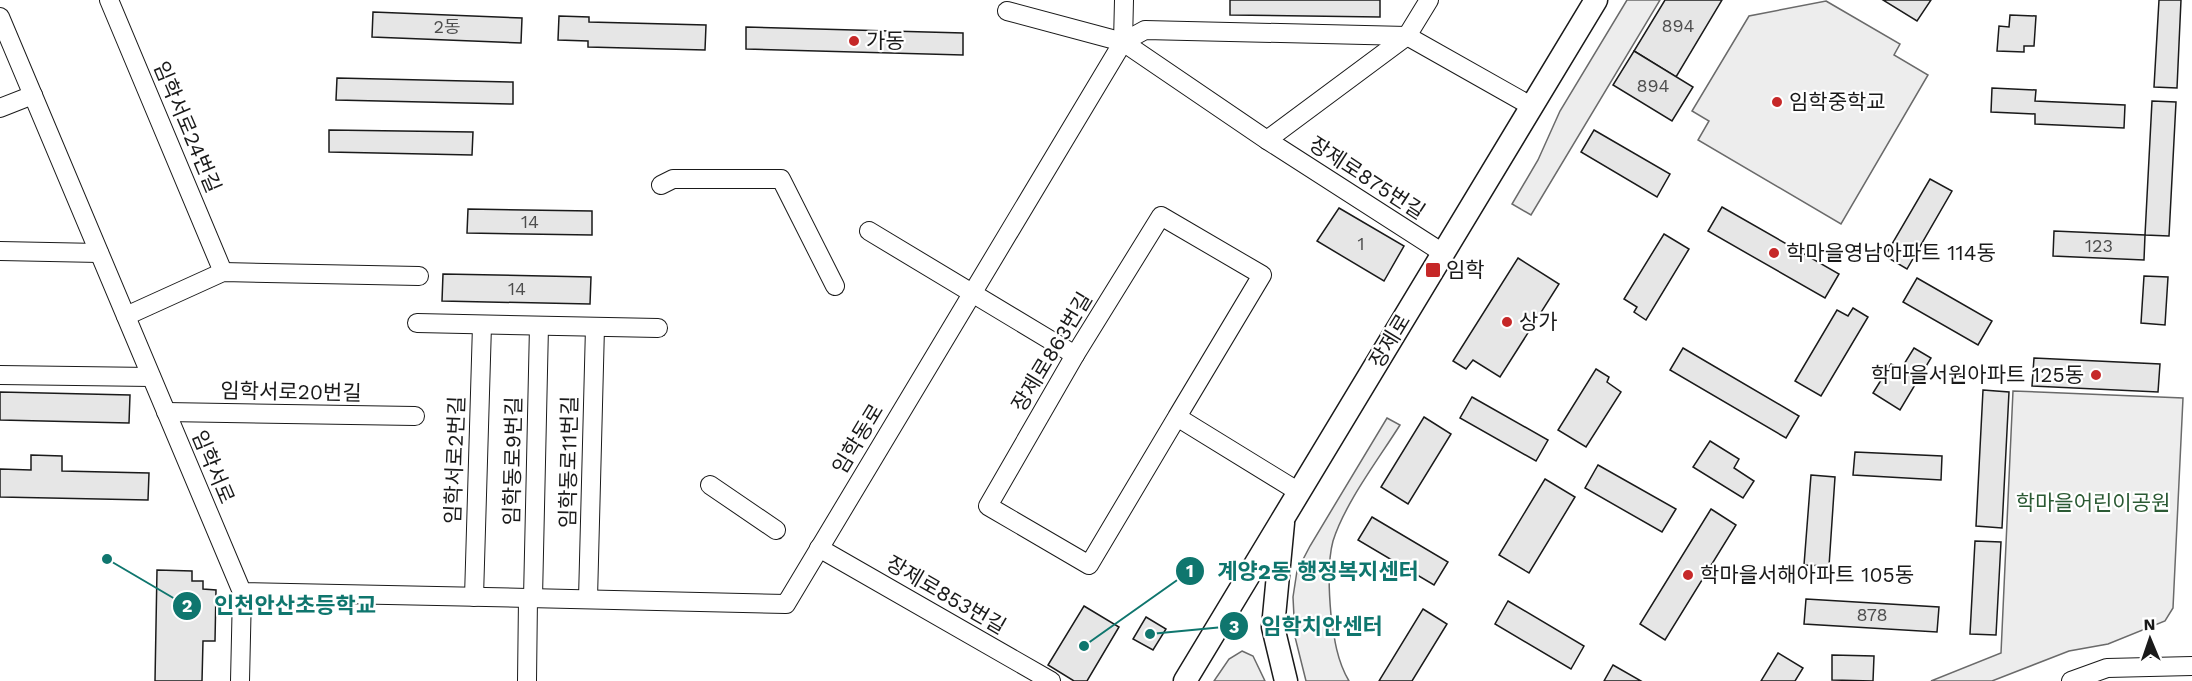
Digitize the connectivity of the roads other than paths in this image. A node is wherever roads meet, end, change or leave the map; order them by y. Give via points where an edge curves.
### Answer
1 (109, 0) edge
2 (1124, 0) edge
3 (1429, 0) edge
4 (1596, 0) edge
5 (1007, 11) dead end
6 (0, 17) edge
7 (1407, 36) junction
8 (1123, 42) junction
9 (33, 95) junction
10 (1531, 106) junction
11 (0, 108) edge
12 (1267, 140) junction
13 (661, 185) dead end
14 (869, 231) dead end
15 (0, 251) edge
16 (99, 253) junction
17 (1443, 254) junction
18 (223, 272) junction
19 (418, 276) dead end
20 (835, 286) dead end
21 (972, 293) junction
22 (126, 316) junction
23 (417, 323) dead end
24 (482, 325) junction
25 (538, 326) junction
26 (595, 327) junction
27 (658, 328) dead end
28 (1075, 356) junction
29 (0, 375) edge
30 (151, 377) junction
31 (166, 412) junction
32 (415, 416) dead end
33 (1177, 417) junction
34 (710, 485) dead end
35 (1299, 492) junction
36 (1284, 517) junction
37 (776, 530) dead end
38 (819, 548) junction
39 (242, 592) junction
40 (474, 597) junction
41 (531, 598) junction
42 (588, 599) junction
43 (2192, 668) edge
44 (1021, 674) edge
45 (240, 681) edge
46 (527, 681) edge
47 (1051, 681) edge
48 (1185, 681) edge
49 (1286, 681) edge
50 (2071, 681) edge
51 (2159, 681) edge
52 (2180, 681) edge

1 - 18 street, 임학서로24번길
2 - 8 street, 임학동로
3 - 7 street
4 - 10 main road, 장제로
5 - 8 street, 장제로875번길
6 - 9 street, 임학서로
7 - 8 street via 1144,30
7 - 10 street
7 - 12 street, 장제로875번길
8 - 12 street, 장제로875번길
8 - 21 street, 임학동로
9 - 11 street
9 - 16 street, 임학서로
10 - 17 main road, 장제로
12 - 17 street, 장제로875번길
13 - 20 street via 673,179 781,179
14 - 21 street
15 - 16 street
16 - 22 street, 임학서로
17 - 35 main road, 장제로
18 - 19 street
18 - 22 street
21 - 28 street
21 - 38 street, 임학동로
22 - 30 street, 임학서로
23 - 24 street
24 - 25 street
24 - 40 street, 임학서로2번길
25 - 26 street
25 - 41 street, 임학동로9번길
26 - 27 street
26 - 42 street, 임학동로11번길
28 - 33 street, 장제로863번길 via 1161,216 1262,275
28 - 33 street, 장제로863번길 via 988,506 1089,565
29 - 30 street
30 - 31 street, 임학서로
31 - 32 street, 임학서로20번길
31 - 39 street, 임학서로
33 - 35 street
34 - 37 street
35 - 36 main road, 장제로
36 - 48 main road, 장제로
36 - 49 main road via 1273,627
38 - 42 street, 임학동로 via 786,603
38 - 44 street, 장제로853번길
39 - 40 street
39 - 45 street
40 - 41 street
41 - 42 street, 임학동로
41 - 46 street
43 - 50 street via 2107,668
43 - 51 street
43 - 52 street
44 - 47 street, 장제로853번길

